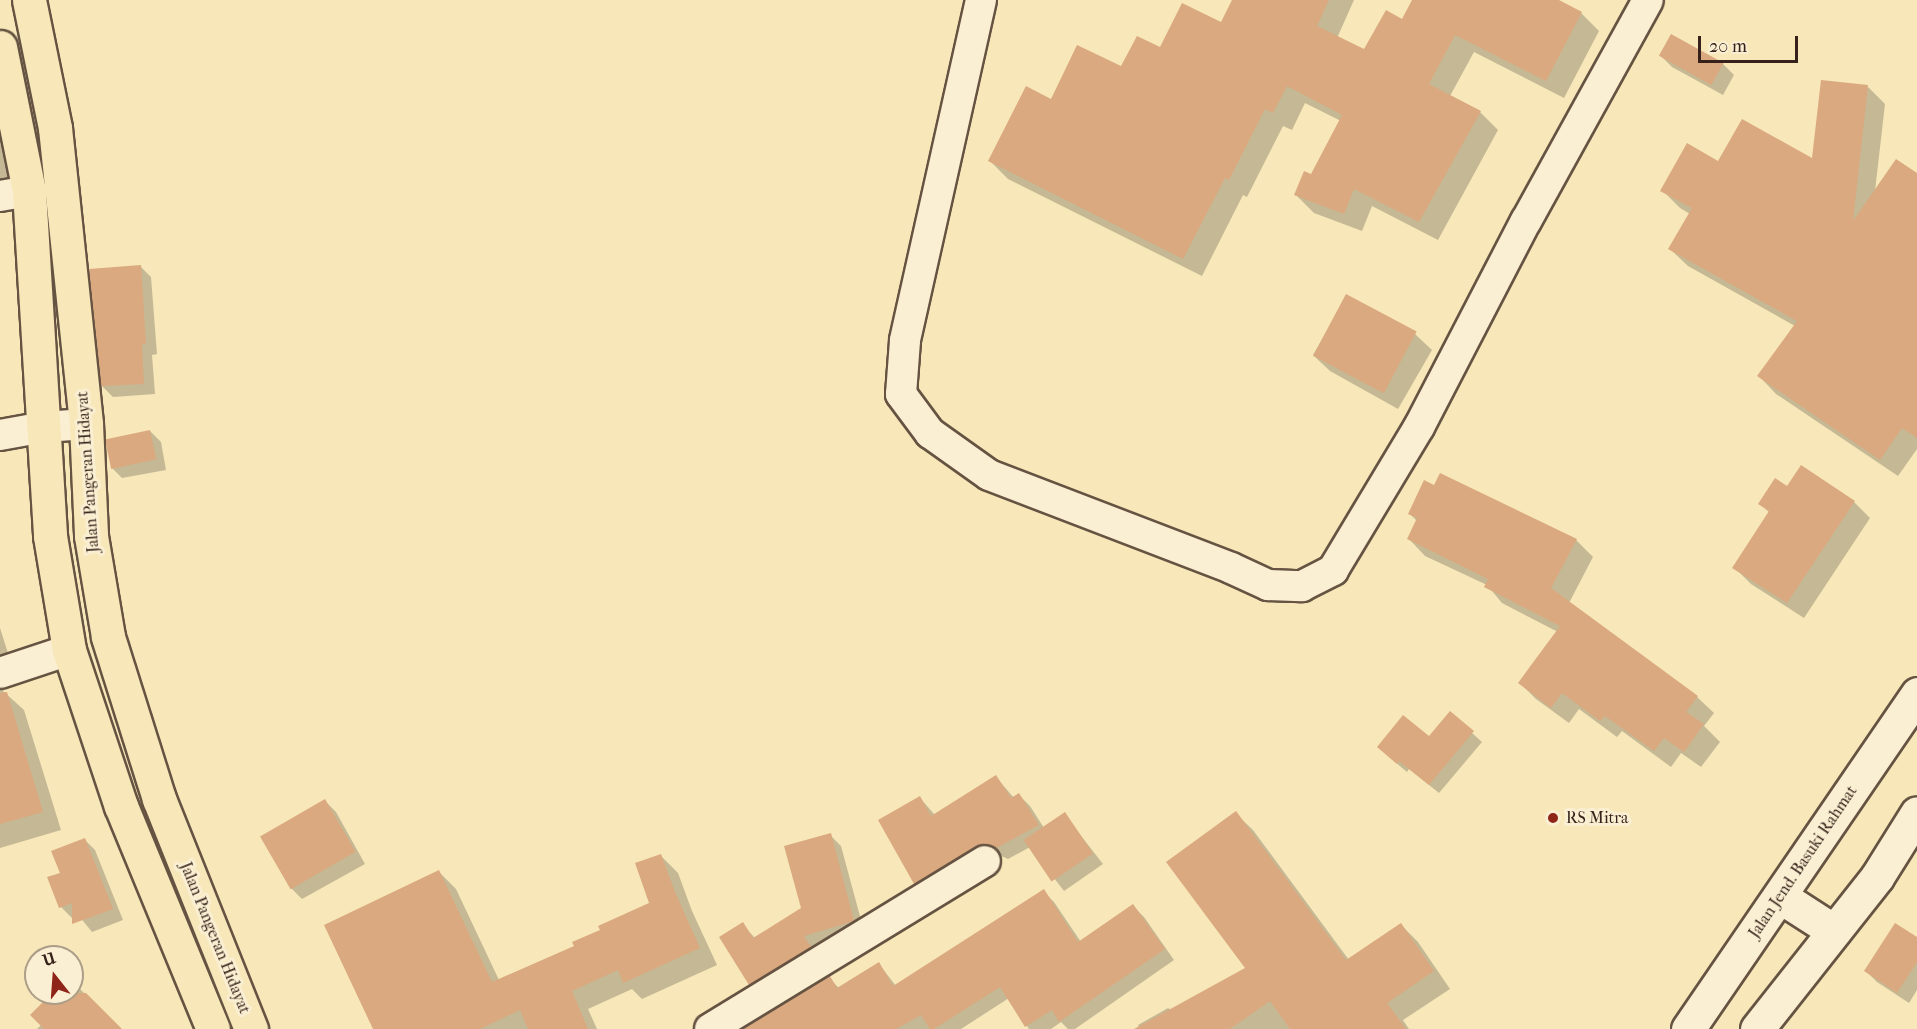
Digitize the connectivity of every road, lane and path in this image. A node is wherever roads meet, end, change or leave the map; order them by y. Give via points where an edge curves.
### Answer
1 (29, 0) edge
2 (981, 0) edge
3 (1648, 0) edge
4 (0, 48) edge
5 (14, 193) edge
6 (86, 424) junction
7 (44, 427) junction
8 (0, 435) edge
9 (69, 650) junction
10 (0, 673) edge
11 (1917, 694) edge
12 (1917, 813) edge
13 (985, 861) dead end
14 (1780, 897) junction
15 (1834, 931) junction
16 (213, 1029) edge
17 (251, 1029) edge
18 (710, 1029) edge
19 (1688, 1029) edge
20 (1757, 1029) edge

1 - 6 highway, Jalan Pangeran Hidayat via 55,128
2 - 3 street via 905,341 902,394 930,433 989,475 1268,585 1302,586 1333,570 1419,427 1526,221
4 - 5 highway via 20,143
5 - 7 highway
6 - 7 street
6 - 17 highway, Jalan Pangeran Hidayat via 91,537 108,637 159,799
7 - 8 street
7 - 9 highway via 50,536
9 - 10 street
9 - 16 highway via 121,806
11 - 14 main road, Jalan Jend. Basuki Rahmat
12 - 15 main road via 1877,877
13 - 18 street
14 - 15 main road
14 - 19 main road, Jalan Jend. Basuki Rahmat
15 - 20 main road

